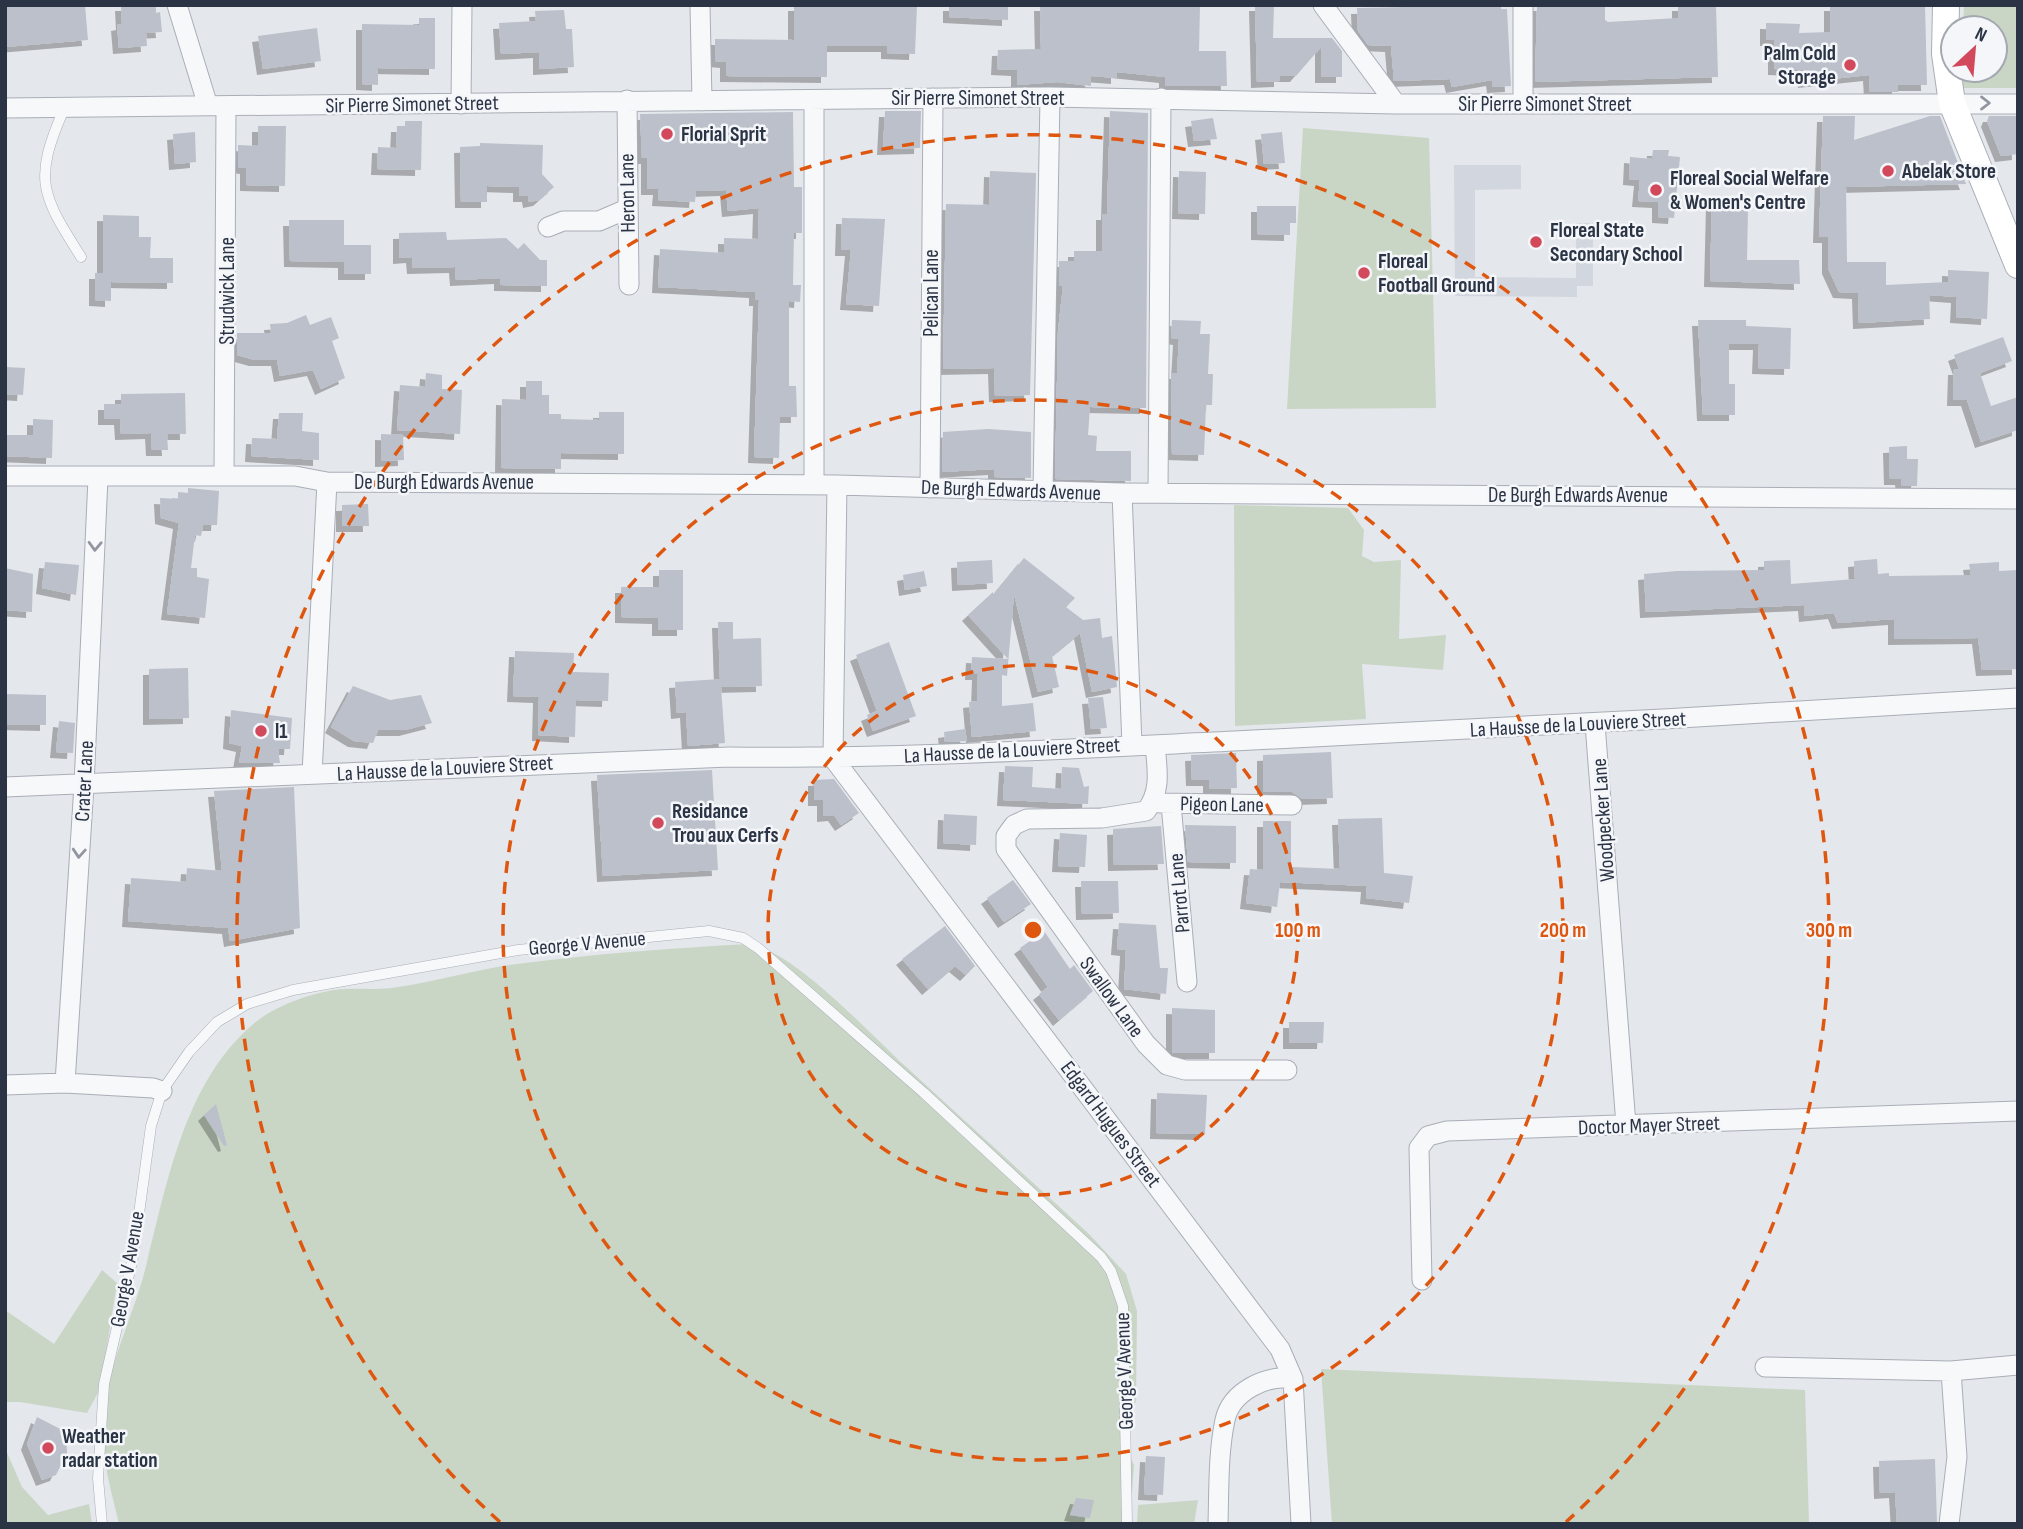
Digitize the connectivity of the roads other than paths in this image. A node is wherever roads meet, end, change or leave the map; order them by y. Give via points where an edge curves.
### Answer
1 (177, 5) edge
2 (461, 5) edge
3 (700, 5) edge
4 (1323, 5) edge
5 (1523, 5) edge
6 (1945, 5) edge
7 (1050, 97) junction
8 (933, 98) junction
9 (1161, 98) junction
10 (627, 100) junction
11 (814, 100) junction
12 (702, 101) junction
13 (1952, 103) junction
14 (461, 104) junction
15 (1396, 104) junction
16 (1523, 104) junction
17 (2018, 104) edge
18 (217, 106) junction
19 (5, 108) edge
20 (64, 109) junction
21 (627, 209) junction
22 (548, 227) dead end
23 (80, 257) dead end
24 (2018, 265) edge
25 (629, 285) dead end
26 (5, 475) edge
27 (224, 476) junction
28 (98, 478) junction
29 (327, 481) junction
30 (814, 484) junction
31 (838, 485) junction
32 (930, 488) junction
33 (1043, 491) junction
34 (1122, 493) junction
35 (1158, 493) junction
36 (2018, 499) edge
37 (2018, 698) edge
38 (1595, 724) junction
39 (1132, 745) junction
40 (1155, 745) junction
41 (833, 758) junction
42 (312, 774) junction
43 (84, 785) junction
44 (5, 787) edge
45 (1292, 805) dead end
46 (1157, 806) junction
47 (1014, 825) joint
48 (1187, 982) dead end
49 (1287, 1070) dead end
50 (65, 1083) junction
51 (5, 1085) edge
52 (162, 1091) junction
53 (2018, 1111) edge
54 (1626, 1125) junction
55 (1422, 1280) dead end
56 (2018, 1365) edge
57 (1765, 1367) dead end
58 (1951, 1371) junction
59 (1293, 1379) junction
60 (102, 1524) edge
61 (1127, 1524) edge
62 (1218, 1524) edge
63 (1301, 1524) edge
64 (1949, 1524) edge

1 - 18 street, Strudwick Lane
2 - 14 street
3 - 12 street
4 - 15 street
5 - 16 street
6 - 13 main road
7 - 8 street, Sir Pierre Simonet Street
7 - 9 street, Sir Pierre Simonet Street
7 - 33 street
8 - 11 street, Sir Pierre Simonet Street
8 - 32 street, Pelican Lane
9 - 15 street, Sir Pierre Simonet Street
9 - 35 street
10 - 12 street, Sir Pierre Simonet Street
10 - 14 street, Sir Pierre Simonet Street
10 - 21 street, Heron Lane
11 - 12 street, Sir Pierre Simonet Street
11 - 30 street
13 - 16 street, Sir Pierre Simonet Street
13 -> 17 street, Sir Pierre Simonet Street
13 - 24 main road
14 - 18 street, Sir Pierre Simonet Street
15 - 16 street, Sir Pierre Simonet Street
18 - 20 street, Sir Pierre Simonet Street
18 - 27 street, Strudwick Lane
19 - 20 street, Sir Pierre Simonet Street
20 - 23 lane via 43,170 50,208
21 - 22 street via 599,221 563,221
21 - 25 street, Heron Lane
26 - 28 street, De Burgh Edwards Avenue
27 - 28 street, De Burgh Edwards Avenue
27 - 29 street, De Burgh Edwards Avenue
28 -> 43 street, Crater Lane
29 - 30 street, De Burgh Edwards Avenue
29 - 42 street
30 - 31 street, De Burgh Edwards Avenue
31 - 32 street, De Burgh Edwards Avenue
31 - 41 street
32 - 33 street, De Burgh Edwards Avenue
33 - 34 street, De Burgh Edwards Avenue
34 - 35 street, De Burgh Edwards Avenue
34 - 39 street
35 - 36 street, De Burgh Edwards Avenue
37 - 38 street, La Hausse de la Louviere Street
38 - 40 street, La Hausse de la Louviere Street
38 - 54 street, Woodpecker Lane
39 - 40 street, La Hausse de la Louviere Street
39 - 41 street, La Hausse de la Louviere Street
40 - 46 street, Parrot Lane
41 - 42 street, La Hausse de la Louviere Street via 729,757
41 - 59 street, Edgard Hugues Street via 1263,1324
42 - 43 street, La Hausse de la Louviere Street
43 - 44 street, La Hausse de la Louviere Street
43 -> 50 street, Crater Lane
45 - 46 street, Pigeon Lane
46 - 47 street, Pigeon Lane via 1102,818 1027,819
46 - 48 street, Parrot Lane
47 - 49 street, Swallow Lane via 1006,836 1006,849 1146,1044 1167,1065 1185,1070
50 - 51 street
50 - 52 street
52 - 60 lane, George V Avenue via 151,1126 133,1256 104,1384 98,1478
52 - 61 lane, George V Avenue via 217,1022 247,1004 293,990 518,950 709,932 743,938 1044,1201 1111,1271 1123,1306
53 - 54 street, Doctor Mayer Street
54 - 55 street, Doctor Mayer Street via 1447,1131 1428,1136 1419,1148
56 - 58 street
57 - 58 street
58 - 64 street via 1957,1457
59 - 62 street via 1260,1382 1237,1398 1225,1418
59 - 63 street, Edgard Hugues Street

